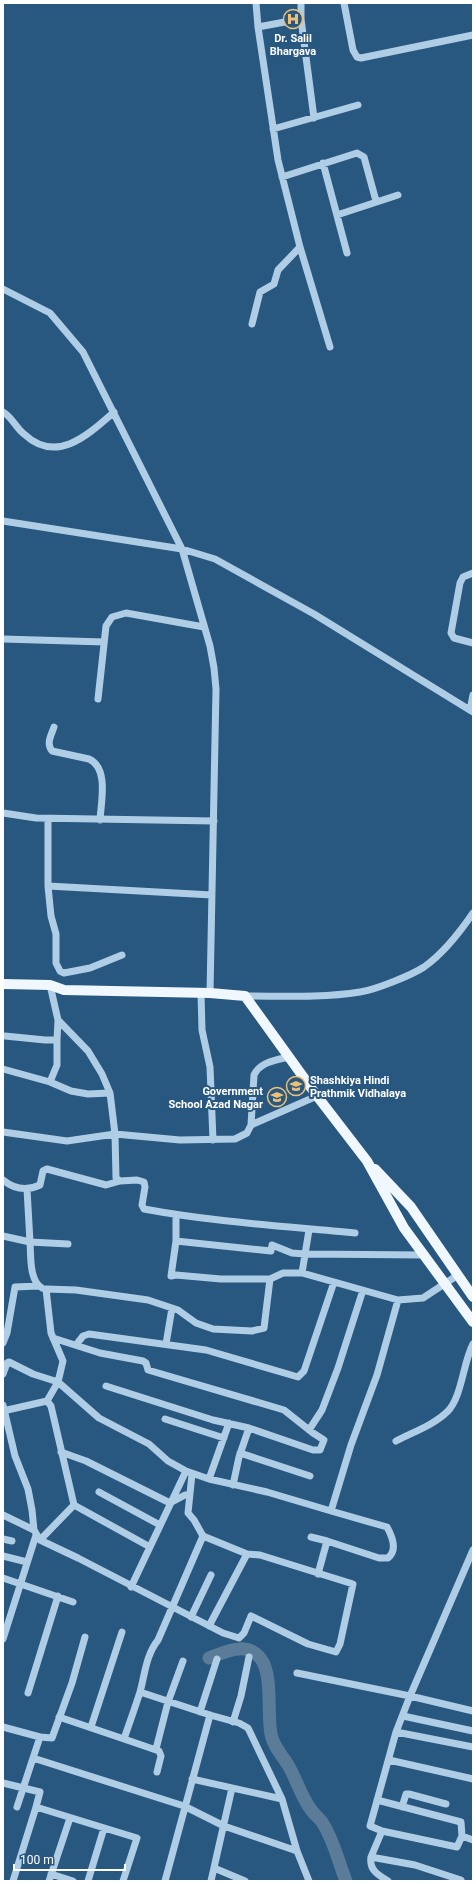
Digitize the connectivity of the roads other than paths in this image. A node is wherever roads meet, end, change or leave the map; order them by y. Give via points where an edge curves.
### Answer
1 (256, 3) edge
2 (301, 3) edge
3 (344, 3) edge
4 (301, 19) junction
5 (258, 27) junction
6 (473, 35) edge
7 (358, 104) dead end
8 (314, 118) junction
9 (274, 129) junction
10 (323, 163) junction
11 (282, 177) junction
12 (398, 195) dead end
13 (376, 201) junction
14 (337, 215) junction
15 (300, 247) junction
16 (347, 253) dead end
17 (3, 289) edge
18 (252, 324) dead end
19 (330, 347) dead end
20 (3, 412) edge
21 (114, 412) junction
22 (3, 522) edge
23 (182, 549) junction
24 (473, 573) edge
25 (204, 627) junction
26 (3, 639) edge
27 (104, 642) junction
28 (473, 643) edge
29 (473, 695) edge
30 (98, 699) dead end
31 (471, 711) edge
32 (54, 727) dead end
33 (3, 813) edge
34 (48, 818) junction
35 (100, 820) junction
36 (214, 821) junction
37 (48, 886) junction
38 (212, 895) junction
39 (473, 913) edge
40 (122, 955) dead end
41 (3, 984) edge
42 (50, 985) junction
43 (205, 993) junction
44 (245, 996) junction
45 (58, 1020) junction
46 (5, 1036) dead end
47 (57, 1040) junction
48 (289, 1056) junction
49 (3, 1069) edge
50 (50, 1082) junction
51 (110, 1093) junction
52 (316, 1096) junction
53 (251, 1125) junction
54 (3, 1132) edge
55 (115, 1134) junction
56 (214, 1140) junction
57 (367, 1161) junction
58 (3, 1180) edge
59 (120, 1181) junction
60 (27, 1189) junction
61 (176, 1215) junction
62 (309, 1230) junction
63 (355, 1233) dead end
64 (3, 1236) edge
65 (176, 1241) junction
66 (30, 1242) junction
67 (68, 1244) dead end
68 (304, 1254) junction
69 (425, 1255) junction
70 (302, 1273) junction
71 (458, 1275) junction
72 (270, 1279) junction
73 (334, 1282) junction
74 (444, 1284) junction
75 (39, 1286) junction
76 (46, 1290) junction
77 (363, 1290) junction
78 (473, 1297) edge
79 (398, 1300) junction
80 (172, 1308) junction
81 (473, 1322) edge
82 (53, 1338) junction
83 (3, 1343) edge
84 (166, 1344) junction
85 (473, 1344) edge
86 (76, 1345) junction
87 (3, 1374) edge
88 (58, 1382) junction
89 (106, 1386) dead end
90 (48, 1401) junction
91 (3, 1409) edge
92 (164, 1419) dead end
93 (229, 1423) junction
94 (249, 1428) junction
95 (309, 1430) junction
96 (224, 1438) junction
97 (396, 1441) dead end
98 (61, 1452) junction
99 (240, 1453) junction
100 (189, 1473) junction
101 (310, 1476) dead end
102 (209, 1479) junction
103 (233, 1485) junction
104 (99, 1492) dead end
105 (189, 1495) junction
106 (170, 1503) junction
107 (74, 1505) junction
108 (331, 1511) junction
109 (3, 1515) edge
110 (160, 1525) junction
111 (36, 1535) junction
112 (203, 1536) junction
113 (311, 1538) dead end
114 (3, 1539) edge
115 (12, 1541) dead end
116 (327, 1541) junction
117 (150, 1547) junction
118 (247, 1554) junction
119 (472, 1555) edge
120 (3, 1556) edge
121 (27, 1562) junction
122 (318, 1574) junction
123 (211, 1575) dead end
124 (3, 1578) edge
125 (22, 1584) junction
126 (131, 1587) junction
127 (58, 1596) junction
128 (73, 1602) dead end
129 (173, 1608) junction
130 (191, 1617) junction
131 (209, 1626) junction
132 (122, 1632) dead end
133 (85, 1637) dead end
134 (3, 1639) edge
135 (249, 1657) dead end
136 (217, 1659) dead end
137 (183, 1661) dead end
138 (297, 1672) dead end
139 (140, 1692) junction
140 (28, 1693) dead end
141 (410, 1696) junction
142 (168, 1702) junction
143 (473, 1711) edge
144 (200, 1712) junction
145 (210, 1716) junction
146 (403, 1716) junction
147 (59, 1717) junction
148 (233, 1722) junction
149 (3, 1727) edge
150 (91, 1727) junction
151 (473, 1731) edge
152 (396, 1732) junction
153 (40, 1737) junction
154 (124, 1739) junction
155 (473, 1747) edge
156 (156, 1749) junction
157 (33, 1758) junction
158 (389, 1760) junction
159 (157, 1772) dead end
160 (192, 1779) junction
161 (473, 1779) edge
162 (4, 1786) edge
163 (24, 1788) junction
164 (232, 1788) junction
165 (282, 1799) junction
166 (378, 1800) junction
167 (446, 1804) dead end
168 (184, 1806) junction
169 (17, 1807) dead end
170 (36, 1807) junction
171 (402, 1807) junction
172 (70, 1818) junction
173 (224, 1826) junction
174 (104, 1828) junction
175 (382, 1831) junction
176 (462, 1836) junction
177 (473, 1840) edge
178 (297, 1851) junction
179 (371, 1857) junction
180 (214, 1868) junction
181 (50, 1877) edge
182 (456, 1880) edge
183 (13, 1881) edge
184 (72, 1881) edge
185 (88, 1881) edge
186 (123, 1881) edge
187 (165, 1881) edge
188 (211, 1881) edge
189 (245, 1881) edge
190 (309, 1881) edge
191 (388, 1881) edge

1 - 5 street
2 - 4 street
3 - 6 street via 353,50 357,57 361,58
4 - 5 street
4 - 8 street
5 - 9 street
7 - 8 street
8 - 9 street
9 - 11 street
10 - 11 street
10 - 13 street via 354,153 361,154
10 - 14 street
11 - 15 street
12 - 13 street
13 - 14 street
14 - 16 street
15 - 18 street via 278,270 274,284 260,292
15 - 19 street
17 - 21 street via 50,313 62,325 84,352
20 - 21 street via 23,434 35,443 45,446 78,442
21 - 23 street
22 - 23 street
23 - 25 street
23 - 31 street via 228,565 314,614
24 - 28 street via 463,577 460,583 451,634 454,638
25 - 27 street via 126,613 109,620
25 - 36 street via 216,688
26 - 27 street
27 - 30 street
29 - 31 street
32 - 35 street via 49,741 52,751 89,759 98,767 102,787
33 - 34 street
34 - 35 street
34 - 37 street
35 - 36 street
36 - 38 street
37 - 38 street
37 - 40 street via 56,934 56,963 60,971 64,973 90,968
38 - 43 street
39 - 44 street via 449,944 424,967 389,983 362,992 337,995
41 - 42 main road
42 - 43 main road via 64,990
42 - 45 street
43 - 44 main road
43 - 56 street via 202,1030 210,1067
44 - 48 main road
45 - 47 street
45 - 51 street via 96,1062
46 - 47 street
47 - 50 street via 57,1065
48 - 52 main road
48 - 53 street via 256,1069
49 - 50 street
50 - 51 street via 71,1091 88,1094
51 - 55 street
52 - 53 street
52 - 57 main road
53 - 56 street via 247,1133 234,1139
54 - 55 street via 67,1141
55 - 56 street via 180,1140
55 - 59 street via 115,1174
57 - 69 main road via 404,1228
57 - 71 main road via 411,1207
58 - 60 street via 10,1185
59 - 60 street via 106,1185 47,1169 43,1171 40,1185
59 - 61 street via 144,1182 143,1208
60 - 66 street
61 - 62 street
61 - 65 street
62 - 63 street
62 - 68 street
64 - 66 street
65 - 68 street via 271,1251 272,1245 292,1253
65 - 72 street via 171,1276 176,1274 226,1279
66 - 67 street
66 - 75 street via 34,1277
68 - 69 street
68 - 70 street
69 - 74 main road
70 - 72 street via 283,1273
70 - 73 street
71 - 74 street
71 - 78 main road
72 - 80 street via 264,1328 261,1330 214,1330 196,1323
73 - 77 street
73 - 84 street via 304,1371 298,1377 206,1350
74 - 79 street via 423,1298
74 - 81 main road
75 - 76 street
75 - 83 street via 15,1287
76 - 80 street via 76,1290 148,1300
76 - 82 street
77 - 79 street
77 - 95 street via 322,1410
79 - 108 street via 377,1375 351,1445
80 - 84 street
82 - 86 street
82 - 88 street via 63,1361
84 - 86 street via 89,1334 83,1336
85 - 97 street via 449,1410 438,1420
86 - 95 street via 143,1361 148,1370 284,1410
87 - 88 street via 8,1362
88 - 90 street
88 - 100 street via 99,1418 149,1444 168,1461
89 - 93 street
90 - 91 street
90 - 98 street
91 - 111 street via 15,1456 28,1490
92 - 96 street
93 - 94 street
93 - 96 street
94 - 95 street via 313,1450 320,1450 324,1440
94 - 99 street
96 - 102 street
98 - 106 street via 86,1461
98 - 107 street
99 - 101 street
99 - 103 street
100 - 102 street
100 - 105 street
100 - 106 street
102 - 103 street
103 - 108 street
104 - 110 street
105 - 106 street
105 - 112 street via 188,1513
106 - 110 street
107 - 111 street
107 - 117 street
108 - 116 street via 387,1527 393,1537 393,1551 388,1558 379,1558
109 - 111 street
110 - 117 street
111 - 121 street
111 - 126 street
112 - 118 street
112 - 129 street
113 - 116 street
114 - 115 street
116 - 122 street
117 - 126 street
118 - 122 street via 260,1555
118 - 131 street
119 - 141 street
120 - 121 street
121 - 125 street
122 - 131 street via 354,1585 336,1652 308,1644 251,1616 239,1638
123 - 130 street
124 - 125 street
125 - 127 street
125 - 134 street
126 - 129 street
127 - 128 street
127 - 140 street
129 - 130 street
129 - 139 street via 152,1648
130 - 131 street
132 - 150 street
133 - 147 street
135 - 148 street
136 - 144 street
137 - 142 street
138 - 141 street
139 - 142 street
139 - 154 street
141 - 143 street
141 - 146 street
142 - 144 street
142 - 156 street
144 - 145 street
145 - 148 street
145 - 160 street
146 - 151 street
146 - 152 street
147 - 150 street
147 - 153 street via 52,1738
148 - 165 street via 248,1728
149 - 153 street
150 - 154 street
152 - 155 street
152 - 158 street
153 - 157 street
154 - 156 street
156 - 159 street via 161,1756
157 - 163 street
157 - 168 street
158 - 161 street
158 - 166 street
160 - 164 street
160 - 168 street
162 - 163 street
163 - 169 street
163 - 170 street via 40,1792
164 - 165 street
164 - 173 street
165 - 178 street
166 - 171 street
166 - 175 street via 370,1826
167 - 171 street via 406,1794
168 - 173 street
168 - 187 street
170 - 172 street
170 - 183 street
171 - 176 street via 461,1822
172 - 174 street
172 - 181 street
173 - 178 street
173 - 180 street
174 - 185 street
174 - 186 street via 137,1838
175 - 176 street via 457,1847
175 - 179 street
176 - 177 street
178 - 190 street
179 - 182 street via 415,1865
179 - 191 street via 370,1863 374,1871
180 - 188 street
180 - 189 street
181 - 184 street

